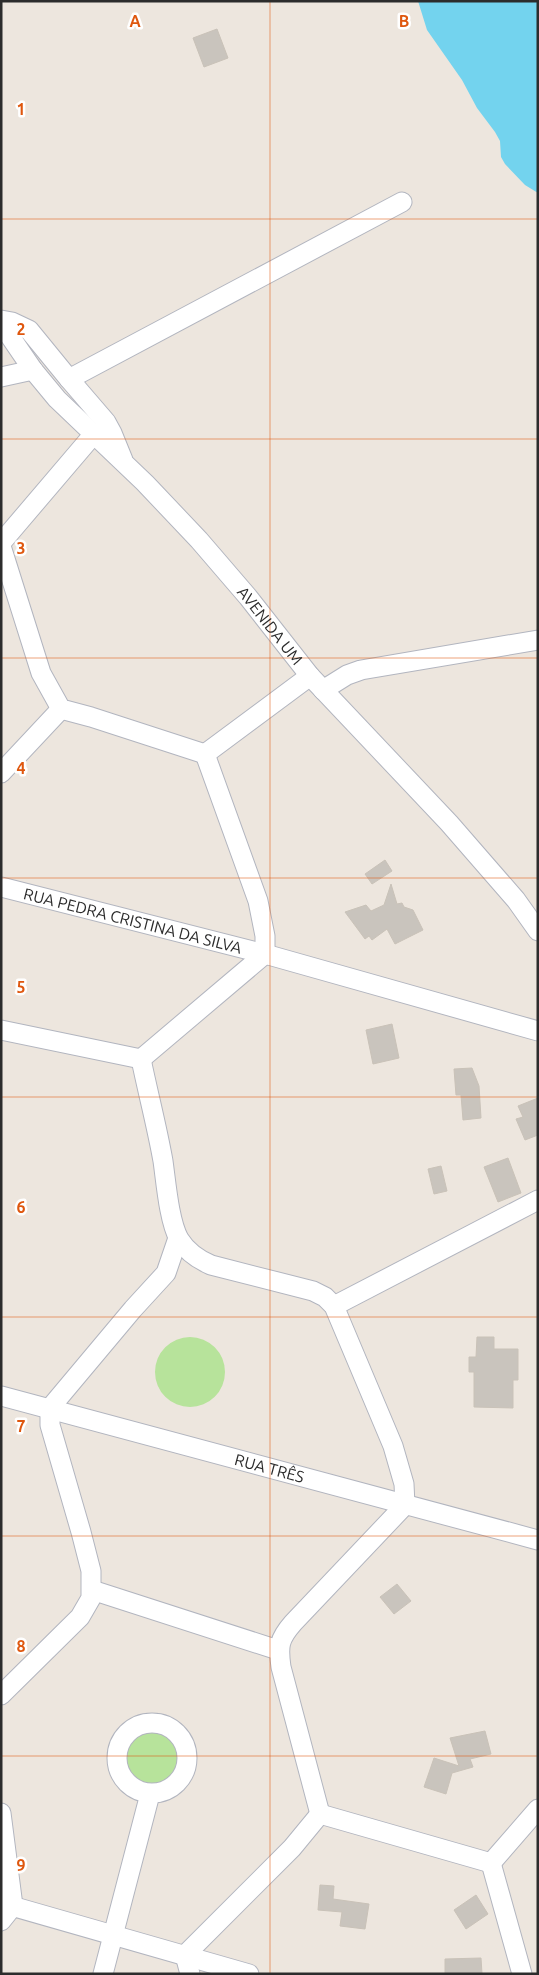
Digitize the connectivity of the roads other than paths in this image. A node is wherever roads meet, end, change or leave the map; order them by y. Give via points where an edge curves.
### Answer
1 (402, 202) dead end
2 (1, 322) edge
3 (33, 370) junction
4 (1, 377) edge
5 (69, 379) junction
6 (93, 435) junction
7 (124, 464) junction
8 (1, 544) edge
9 (538, 640) edge
10 (310, 676) junction
11 (323, 690) junction
12 (61, 709) junction
13 (205, 754) junction
14 (1, 773) edge
15 (1, 887) edge
16 (538, 932) edge
17 (265, 954) junction
18 (1, 1030) edge
19 (538, 1032) edge
20 (141, 1060) junction
21 (538, 1200) edge
22 (178, 1238) junction
23 (204, 1262) junction
24 (166, 1273) junction
25 (334, 1306) junction
26 (1, 1396) edge
27 (50, 1408) junction
28 (405, 1505) junction
29 (538, 1540) edge
30 (92, 1590) junction
31 (278, 1650) junction
32 (1, 1695) edge
33 (150, 1794) dead end
34 (538, 1810) edge
35 (1, 1812) edge
36 (320, 1814) junction
37 (491, 1862) junction
38 (7, 1904) edge
39 (1, 1921) edge
40 (113, 1934) junction
41 (184, 1955) junction
42 (103, 1974) edge
43 (190, 1974) edge
44 (248, 1974) edge
45 (522, 1974) edge

1 - 5 street
2 - 3 street, AVENIDA UM
2 - 5 street via 12,322 29,330
3 - 4 street
3 - 6 street, AVENIDA UM via 57,400
5 - 7 street via 106,422
6 - 7 street, AVENIDA UM
6 - 8 street
7 - 10 street, AVENIDA UM via 200,540
8 - 12 street via 38,665
9 - 11 street via 362,670
10 - 11 street, AVENIDA UM
10 - 13 street
11 - 16 street, AVENIDA UM via 449,822 516,900
12 - 13 street
12 - 14 street
13 - 17 street via 258,901
15 - 17 street, RUA PEDRA CRISTINA DA SILVA
17 - 19 street, RUA PEDRA CRISTINA DA SILVA
17 - 20 street
18 - 20 street
20 - 22 street
21 - 25 street
22 - 23 street via 186,1249
22 - 24 street
23 - 24 street
23 - 25 street via 313,1292
24 - 27 street
25 - 28 street via 393,1446 404,1484
26 - 27 street, RUA TRÊS
27 - 28 street, RUA TRÊS
27 - 30 street via 50,1425 81,1532
28 - 29 street, RUA TRÊS
28 - 31 street via 293,1623 282,1637
30 - 31 street
30 - 32 street via 80,1617
31 - 36 street
33 - 40 street
34 - 37 street
35 - 38 street
36 - 37 street
36 - 41 street via 292,1848
37 - 45 street
38 - 39 street
38 - 40 street
40 - 41 street
40 - 42 street
41 - 43 street
41 - 44 street

